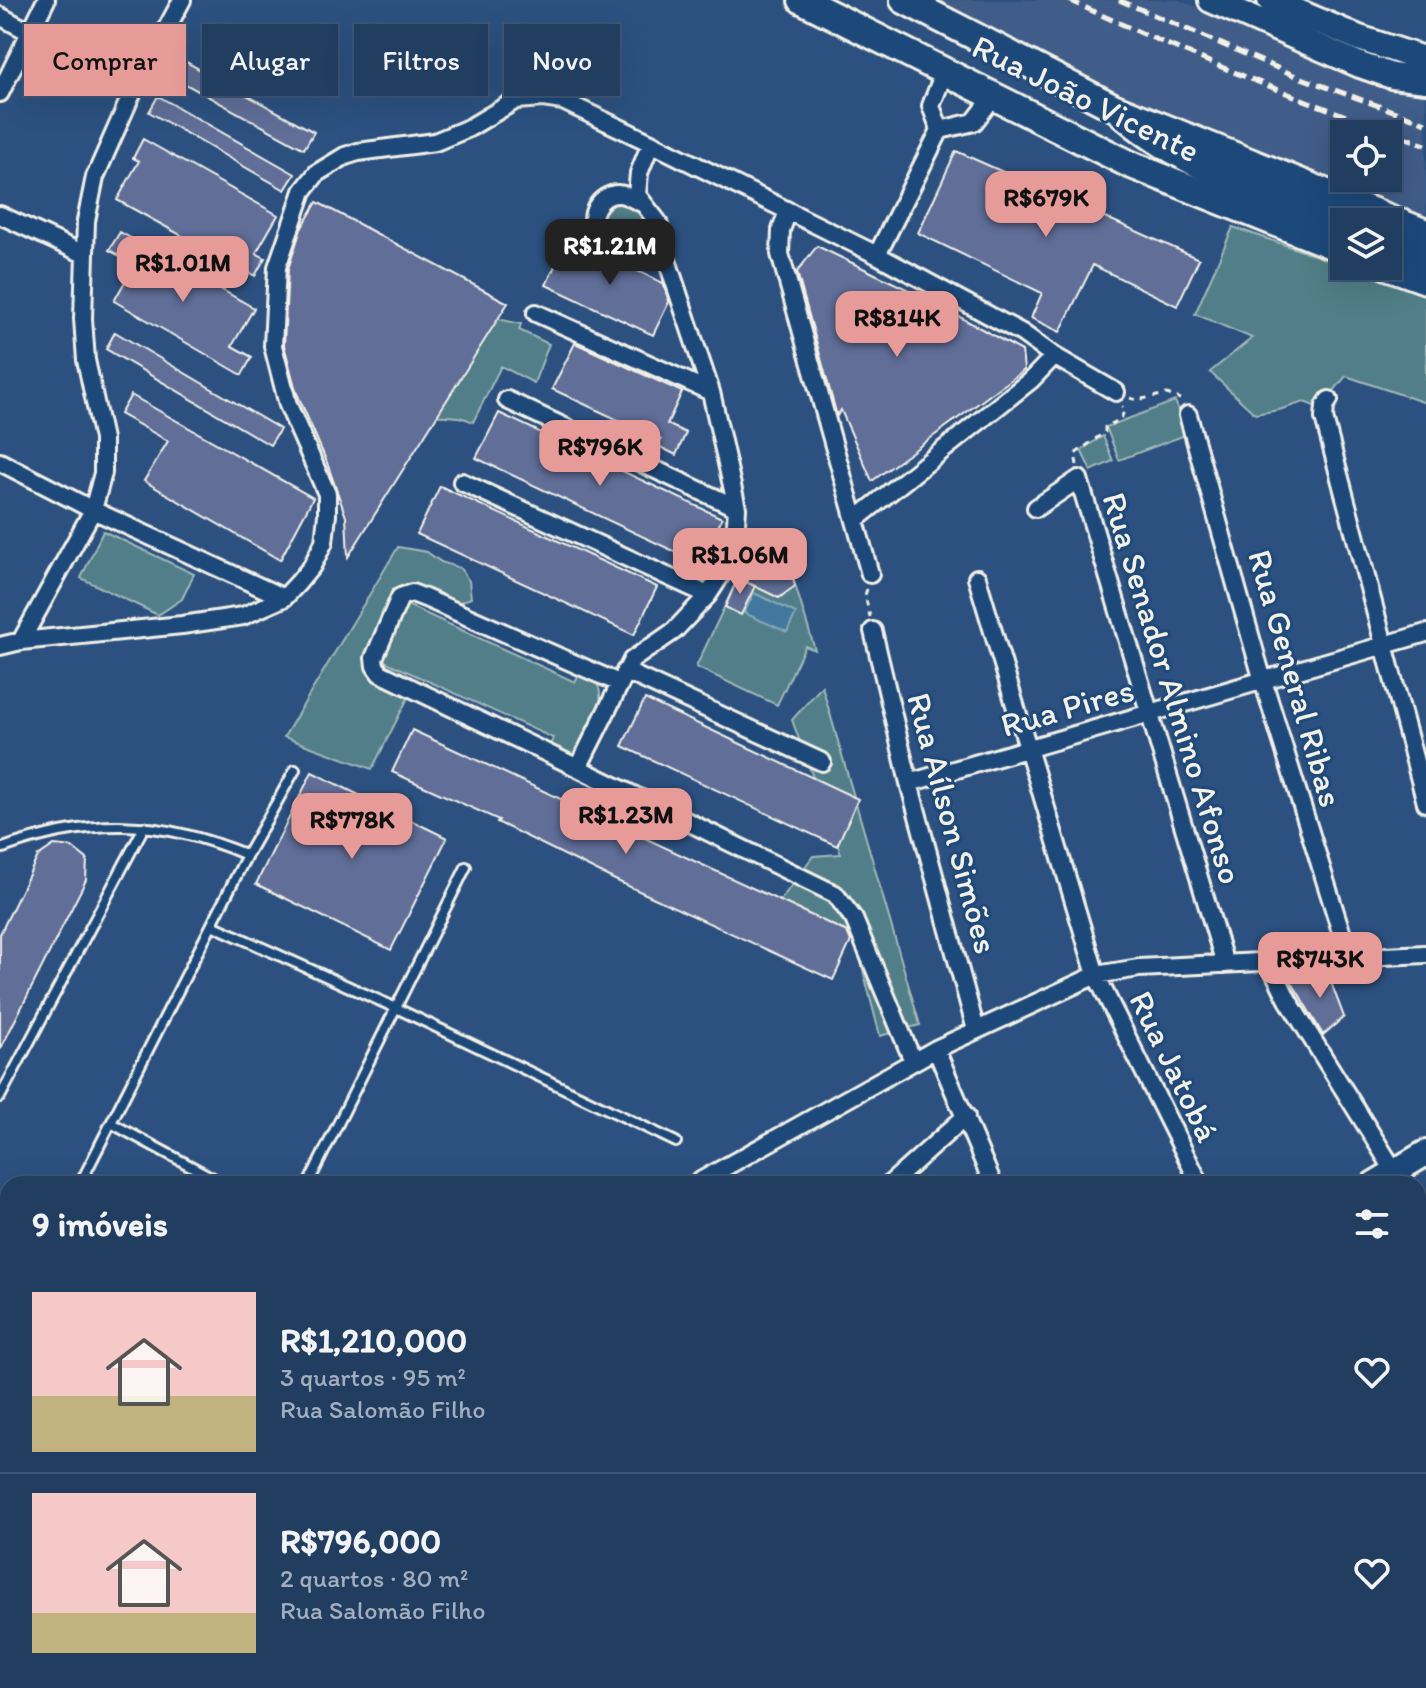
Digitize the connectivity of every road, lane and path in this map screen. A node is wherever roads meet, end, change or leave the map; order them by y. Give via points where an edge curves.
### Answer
1 (46, 0) edge
2 (182, 0) edge
3 (802, 0) edge
4 (904, 0) edge
5 (1211, 0) edge
6 (1270, 0) edge
7 (0, 16) edge
8 (36, 24) edge
9 (169, 24) edge
10 (24, 28) edge
11 (24, 47) edge
12 (1426, 60) edge
13 (945, 70) junction
14 (1426, 80) edge
15 (0, 93) edge
16 (995, 95) junction
17 (131, 96) edge
18 (1113, 107) junction
19 (940, 130) junction
20 (651, 143) junction
21 (638, 179) junction
22 (617, 194) junction
23 (642, 203) junction
24 (788, 211) junction
25 (0, 215) edge
26 (1330, 219) edge
27 (1426, 233) edge
28 (1330, 244) edge
29 (1402, 249) edge
30 (84, 254) junction
31 (877, 255) junction
32 (1426, 258) edge
33 (667, 260) junction
34 (1402, 271) edge
35 (1426, 280) edge
36 (536, 313) dead end
37 (1054, 356) junction
38 (711, 392) junction
39 (1116, 392) junction
40 (507, 400) dead end
41 (1329, 400) dead end
42 (1188, 415) joint
43 (0, 462) edge
44 (1079, 479) junction
45 (462, 482) dead end
46 (737, 508) junction
47 (1036, 508) dead end
48 (93, 510) junction
49 (855, 520) junction
50 (870, 574) dead end
51 (977, 578) dead end
52 (708, 595) junction
53 (284, 598) junction
54 (873, 631) dead end
55 (1426, 633) edge
56 (21, 641) junction
57 (1382, 645) junction
58 (0, 646) edge
59 (622, 677) junction
60 (1263, 681) junction
61 (1150, 714) junction
62 (1029, 750) junction
63 (822, 762) dead end
64 (578, 768) junction
65 (295, 770) dead end
66 (909, 783) junction
67 (1426, 803) edge
68 (144, 827) junction
69 (0, 849) edge
70 (247, 855) junction
71 (466, 867) dead end
72 (212, 925) junction
73 (1426, 954) edge
74 (1349, 957) junction
75 (1269, 962) junction
76 (1225, 964) junction
77 (1096, 975) junction
78 (396, 1008) junction
79 (976, 1030) junction
80 (936, 1049) junction
81 (913, 1061) junction
82 (0, 1097) edge
83 (966, 1116) junction
84 (111, 1123) junction
85 (676, 1142) dead end
86 (1426, 1153) edge
87 (84, 1176) edge
88 (209, 1176) edge
89 (312, 1176) edge
90 (709, 1176) edge
91 (899, 1176) edge
92 (990, 1176) edge
93 (1196, 1176) edge
94 (1383, 1176) edge
95 (1387, 1176) edge

1 - 8 street
2 - 9 street
3 - 13 main road, Rua João Vicente
4 - 18 main road, Rua João Vicente
5 - 14 main road via 1360,65
6 - 12 main road
7 - 10 street
11 - 15 street
13 - 16 main road, Rua João Vicente
13 - 19 street via 931,106
16 - 19 street via 974,122
16 - 28 main road, Rua João Vicente via 1129,164
17 - 30 street via 95,177
18 - 26 main road via 1144,135 1185,159
18 - 27 main road, Rua João Vicente
19 - 31 street
20 - 21 street
20 - 24 street
20 - 53 street via 563,101 516,100 435,142 358,152 317,173 303,191 277,267 273,346 288,405 327,494 327,515 324,542 312,566
21 - 22 street
21 - 23 street
22 - 23 street
22 - 33 street via 597,205 593,220 598,233 636,256
23 - 33 street via 658,222
24 - 31 street
24 - 49 street via 780,254
25 - 30 street
29 - 32 main road
30 - 48 street via 86,360 104,451
31 - 37 street via 1022,333
33 - 38 street
34 - 35 main road
36 - 38 street
37 - 39 street
37 - 49 street
38 - 46 street
39 - 42 path via 1137,400 1167,394 1185,401
39 - 44 path via 1124,411 1121,419 1075,454
40 - 46 street
41 - 57 street via 1324,418
42 - 60 street, Rua General Ribas
43 - 48 street
44 - 47 street, Rua Senador Almino Afonso
44 - 61 street, Rua Senador Almino Afonso
45 - 52 street
46 - 52 street via 731,554
48 - 53 street
48 - 56 street
49 - 50 street
51 - 62 street, Rua Jatobá
52 - 59 street via 674,631 641,652
53 - 56 street via 243,616
54 - 66 street, Rua Aílson Simões
55 - 57 street, Rua Pires
56 - 58 street
57 - 60 street, Rua Pires
57 - 67 street
59 - 63 street
59 - 64 street
59 - 64 street via 412,593 400,597 374,658 380,673
60 - 61 street, Rua Pires
60 - 74 street, Rua General Ribas
61 - 62 street, Rua Pires
61 - 76 street, Rua Senador Almino Afonso
62 - 66 street, Rua Pires
62 - 77 street, Rua Jatobá
64 - 81 street via 835,894 854,919
65 - 70 lane
66 - 79 street, Rua Aílson Simões
68 - 69 lane via 58,831
68 - 70 lane via 187,833
68 - 82 lane
70 - 72 lane
71 - 78 lane
72 - 78 lane
72 - 84 lane
73 - 74 street
74 - 75 street
75 - 76 street
75 - 94 street
76 - 77 street
77 - 79 street
77 - 93 street, Rua Jatobá
78 - 85 lane
78 - 89 lane
79 - 80 street
80 - 81 street
80 - 83 street
81 - 90 street
83 - 91 street
83 - 92 street
84 - 87 lane
84 - 88 lane
86 - 95 main road

